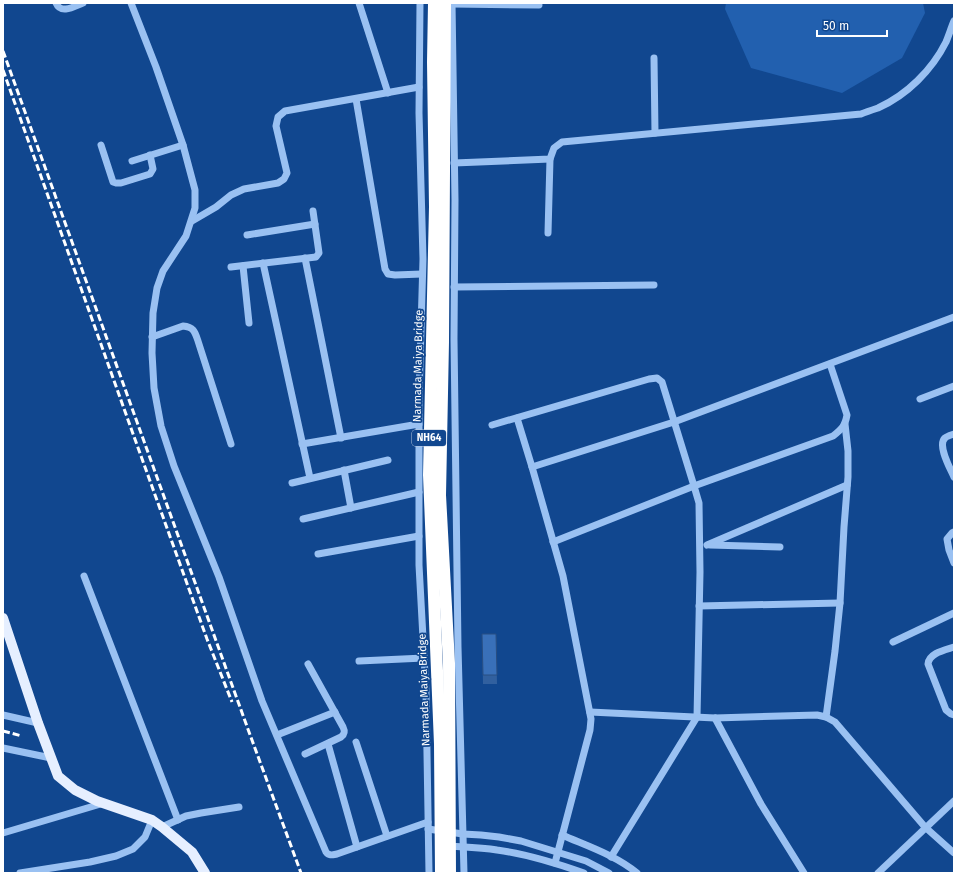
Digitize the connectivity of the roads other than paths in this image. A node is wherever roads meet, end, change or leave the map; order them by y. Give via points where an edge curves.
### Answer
1 (56, 3) edge
2 (83, 3) edge
3 (131, 3) edge
4 (359, 3) edge
5 (420, 3) edge
6 (434, 3) edge
7 (450, 3) edge
8 (539, 5) dead end
9 (954, 21) edge
10 (654, 58) dead end
11 (419, 87) junction
12 (388, 93) junction
13 (356, 98) junction
14 (655, 133) junction
15 (101, 145) dead end
16 (183, 145) junction
17 (150, 155) junction
18 (550, 159) junction
19 (132, 161) dead end
20 (454, 163) junction
21 (313, 211) dead end
22 (192, 221) junction
23 (315, 224) junction
24 (548, 233) dead end
25 (247, 235) dead end
26 (305, 258) junction
27 (263, 263) junction
28 (243, 266) junction
29 (231, 267) dead end
30 (422, 274) junction
31 (654, 285) dead end
32 (454, 287) junction
33 (954, 317) edge
34 (249, 323) dead end
35 (152, 337) junction
36 (830, 364) junction
37 (954, 386) edge
38 (920, 399) dead end
39 (517, 418) junction
40 (674, 422) junction
41 (845, 423) junction
42 (420, 424) junction
43 (492, 425) dead end
44 (954, 434) edge
45 (340, 438) junction
46 (231, 444) dead end
47 (302, 444) junction
48 (388, 460) dead end
49 (532, 467) junction
50 (344, 470) junction
51 (954, 476) edge
52 (310, 478) junction
53 (292, 483) dead end
54 (847, 485) junction
55 (694, 486) junction
56 (419, 492) junction
57 (351, 508) junction
58 (303, 519) dead end
59 (954, 532) edge
60 (419, 536) junction
61 (553, 542) junction
62 (703, 545) junction
63 (780, 547) dead end
64 (318, 554) dead end
65 (954, 563) edge
66 (84, 576) dead end
67 (840, 604) junction
68 (700, 606) junction
69 (954, 613) edge
70 (3, 618) edge
71 (893, 642) dead end
72 (954, 647) edge
73 (424, 658) junction
74 (359, 662) dead end
75 (308, 664) dead end
76 (335, 712) junction
77 (590, 712) junction
78 (3, 715) edge
79 (954, 715) edge
80 (697, 717) junction
81 (826, 717) junction
82 (715, 718) junction
83 (38, 723) junction
84 (277, 735) junction
85 (356, 742) dead end
86 (328, 744) junction
87 (3, 748) edge
88 (305, 754) dead end
89 (51, 758) junction
90 (954, 801) edge
91 (104, 803) junction
92 (239, 807) dead end
93 (152, 820) junction
94 (178, 820) junction
95 (428, 825) junction
96 (162, 826) junction
97 (925, 827) junction
98 (3, 833) edge
99 (463, 834) junction
100 (562, 835) junction
101 (388, 836) junction
102 (429, 844) junction
103 (357, 847) junction
104 (463, 847) junction
105 (558, 852) junction
106 (954, 853) edge
107 (611, 857) junction
108 (555, 863) junction
109 (20, 873) edge
110 (205, 873) edge
111 (429, 873) edge
112 (441, 873) edge
113 (450, 873) edge
114 (464, 873) edge
115 (584, 873) edge
116 (609, 873) edge
117 (637, 873) edge
118 (804, 873) edge
119 (878, 873) edge

1 - 2 street via 61,9 65,9
3 - 16 street
4 - 12 street
5 - 11 street, NH64
6 - 112 highway, Narmada Maiya Bridge / NH64, bridge via 435,206 429,475 440,744
7 - 8 street
7 - 20 street
7 - 113 highway, NH64, bridge via 440,495 450,663
9 - 14 street via 935,60 919,80 878,108 861,114
10 - 14 street
11 - 12 street
11 - 30 street, NH64
12 - 13 street
13 - 22 street via 285,112 278,117 276,126 287,173 284,179 278,183 244,189
13 - 30 street via 385,269 388,274 395,275
14 - 18 street via 562,142 554,148
15 - 17 street via 113,182 116,183 150,174 153,169
16 - 17 street
16 - 22 street via 195,190
17 - 19 street
18 - 20 street
18 - 24 street
20 - 32 street
21 - 23 street
22 - 35 street via 186,236 163,271 153,312
23 - 25 street
23 - 26 street via 319,253 316,257
26 - 27 street
26 - 45 street
27 - 28 street
27 - 47 street
28 - 29 street
28 - 34 street
30 - 42 street, NH64
31 - 32 street
32 - 99 street
33 - 36 street
35 - 46 street via 184,326 193,329
35 - 84 street via 154,388 161,426
36 - 40 street
36 - 41 street via 847,415
37 - 38 street
39 - 40 street via 657,378 662,382
39 - 43 street
39 - 49 street
40 - 49 street
40 - 55 street
41 - 54 street via 848,451
41 - 55 street via 833,436
42 - 45 street
42 - 56 street, NH64
44 - 51 street via 945,437 942,442 942,449
45 - 47 street
47 - 52 street
48 - 50 street
49 - 61 street
50 - 52 street
50 - 57 street
52 - 53 street
54 - 62 street
54 - 67 street
55 - 61 street
55 - 62 street
56 - 57 street
56 - 60 street, NH64
57 - 58 street
59 - 65 street via 947,539
60 - 64 street
60 - 73 street, NH64
61 - 77 street via 563,576
62 - 63 street
62 - 68 street
66 - 94 street
67 - 68 street
67 - 81 street
68 - 80 street
69 - 71 street
70 - 83 main road
72 - 79 street via 934,654 928,660 928,664 946,710
73 - 74 street
73 - 95 street, NH64
75 - 76 street
76 - 84 street
76 - 86 street via 345,731 342,738
77 - 80 street
77 - 100 street via 590,730
78 - 83 street
80 - 82 street
80 - 107 street
81 - 82 street via 817,715
81 - 97 street via 835,722
82 - 118 street via 761,804
83 - 89 main road
84 - 103 street via 326,852 333,855
85 - 101 street
86 - 88 street
86 - 103 street
87 - 89 street
89 - 91 main road via 58,776 75,790
90 - 97 street
91 - 93 main road
91 - 98 street
92 - 94 street via 186,816
93 - 96 main road
93 - 109 street via 145,837 133,849 116,856
94 - 96 street
95 - 99 street
95 - 101 street
95 - 102 street, NH64
96 - 110 main road via 192,852
97 - 106 street
97 - 119 street
99 - 104 street
99 - 105 street via 522,841
100 - 105 street
100 - 107 street
101 - 103 street
102 - 104 street
102 - 111 street, NH64
104 - 108 street via 497,850
104 - 114 street
105 - 108 street
105 - 116 street via 586,861
107 - 117 street
108 - 115 street

